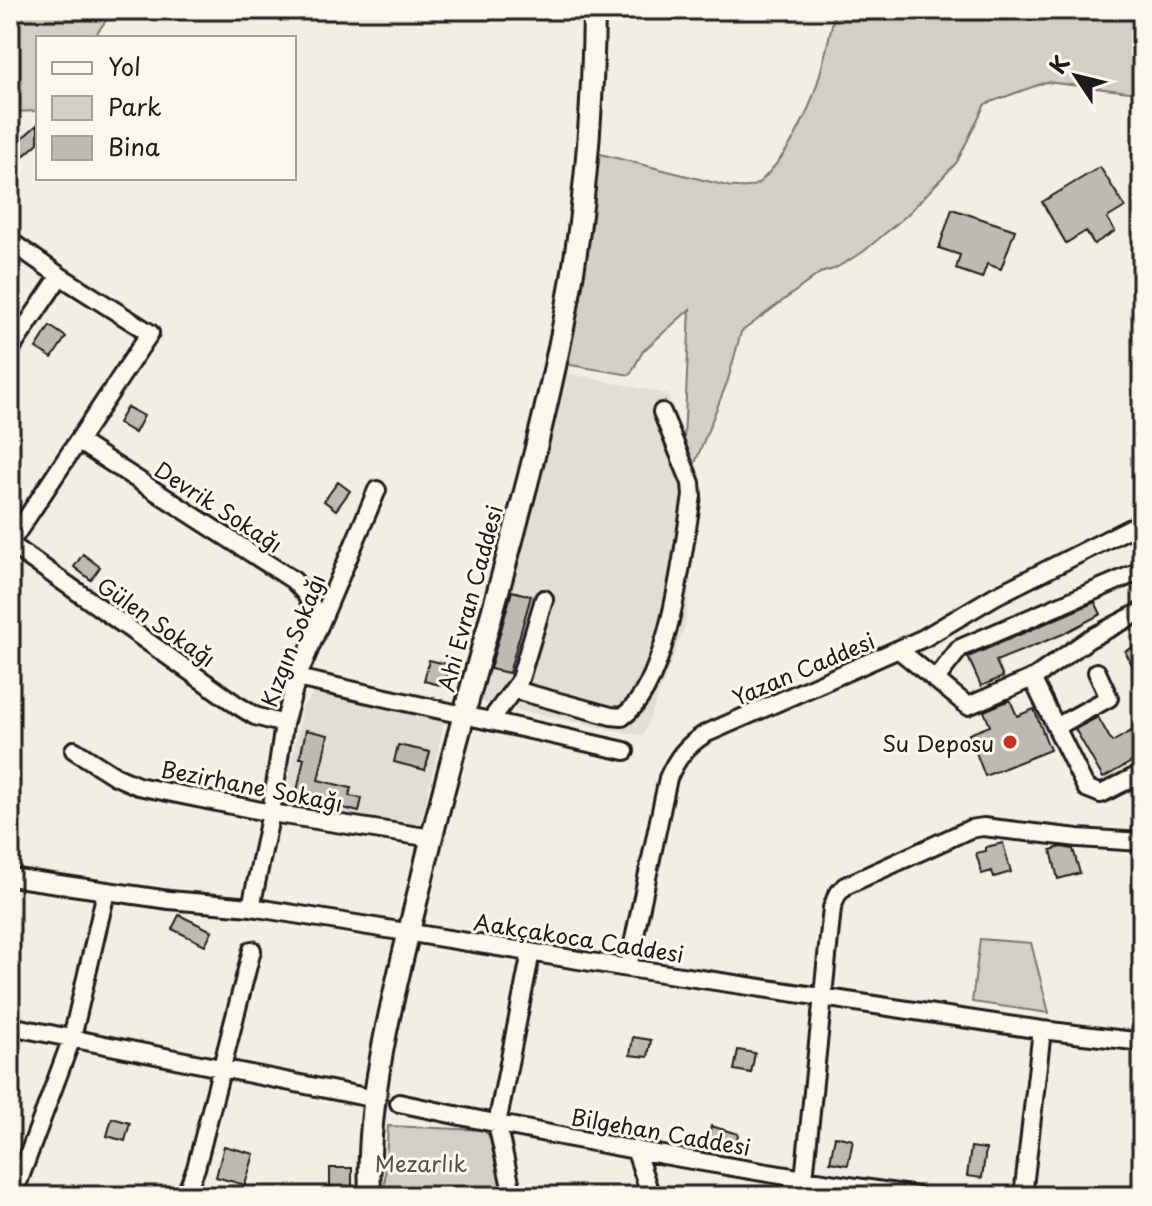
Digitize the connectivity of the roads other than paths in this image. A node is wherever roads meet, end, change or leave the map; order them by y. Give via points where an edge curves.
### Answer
1 (594, 10) edge
2 (10, 241) edge
3 (60, 276) junction
4 (10, 350) edge
5 (662, 412) dead end
6 (79, 442) junction
7 (377, 490) dead end
8 (1142, 522) edge
9 (10, 544) edge
10 (1142, 573) edge
11 (544, 599) dead end
12 (1142, 611) edge
13 (321, 622) junction
14 (899, 650) junction
15 (1097, 672) dead end
16 (297, 678) junction
17 (1032, 678) junction
18 (935, 680) junction
19 (515, 690) junction
20 (462, 715) junction
21 (490, 721) junction
22 (284, 724) junction
23 (1056, 727) junction
24 (74, 750) dead end
25 (625, 751) dead end
26 (1142, 773) edge
27 (271, 813) junction
28 (432, 838) junction
29 (1142, 842) edge
30 (10, 877) edge
31 (106, 892) junction
32 (251, 907) junction
33 (410, 932) junction
34 (252, 950) dead end
35 (531, 952) junction
36 (628, 968) junction
37 (822, 996) junction
38 (10, 1026) edge
39 (1042, 1030) junction
40 (72, 1038) junction
41 (1142, 1042) edge
42 (221, 1069) junction
43 (376, 1099) junction
44 (399, 1103) dead end
45 (497, 1124) junction
46 (635, 1149) junction
47 (804, 1179) junction
48 (13, 1196) edge
49 (185, 1196) edge
50 (370, 1196) edge
51 (513, 1196) edge
52 (651, 1196) edge
53 (917, 1196) edge
54 (1023, 1196) edge

1 - 20 main road, Ahi Evran Caddesi via 582,210 567,309
2 - 3 street
3 - 4 street
3 - 6 street via 150,333
5 - 19 street via 692,496 670,615 645,691 622,717
6 - 9 street
6 - 13 street, Devrik Sokağı via 293,580
7 - 13 street, Kızgın Sokağı
8 - 14 street, Yazan Caddesi
9 - 22 street, Gülen Sokağı via 237,705
10 - 18 street via 960,648
11 - 19 street
12 - 17 street
13 - 16 street, Kızgın Sokağı
14 - 18 street
14 - 36 street, Yazan Caddesi via 705,734 677,758 668,778
15 - 23 street via 1109,698
16 - 20 street
16 - 22 street, Kızgın Sokağı
17 - 18 street via 968,706
17 - 23 street
19 - 21 street
20 - 21 street
20 - 28 main road, Ahi Evran Caddesi
21 - 25 street
22 - 27 street, Kızgın Sokağı
23 - 26 street via 1086,788 1094,793
24 - 27 street, Bezirhane Sokağı via 138,786
27 - 28 street, Bezirhane Sokağı
27 - 32 street, Kızgın Sokağı
28 - 33 main road, Ahi Evran Caddesi
29 - 37 street via 983,827 887,865 837,895
30 - 31 street, Aakçakoca Caddesi
31 - 32 street, Aakçakoca Caddesi
31 - 40 street
32 - 33 street, Aakçakoca Caddesi
33 - 35 street, Aakçakoca Caddesi
33 - 43 main road, Ahi Evran Caddesi
34 - 42 street
35 - 36 street, Aakçakoca Caddesi
35 - 45 street
36 - 37 street, Aakçakoca Caddesi
37 - 39 street, Aakçakoca Caddesi
37 - 47 street
38 - 40 street
39 - 41 street, Aakçakoca Caddesi
39 - 54 street
40 - 42 street
40 - 48 street
42 - 43 street
42 - 49 street
43 - 50 main road, Ahi Evran Caddesi
44 - 45 street, Bilgehan Caddesi
45 - 46 street, Bilgehan Caddesi
45 - 51 street
46 - 47 street, Bilgehan Caddesi
46 - 52 street
47 - 53 street, Bilgehan Caddesi

